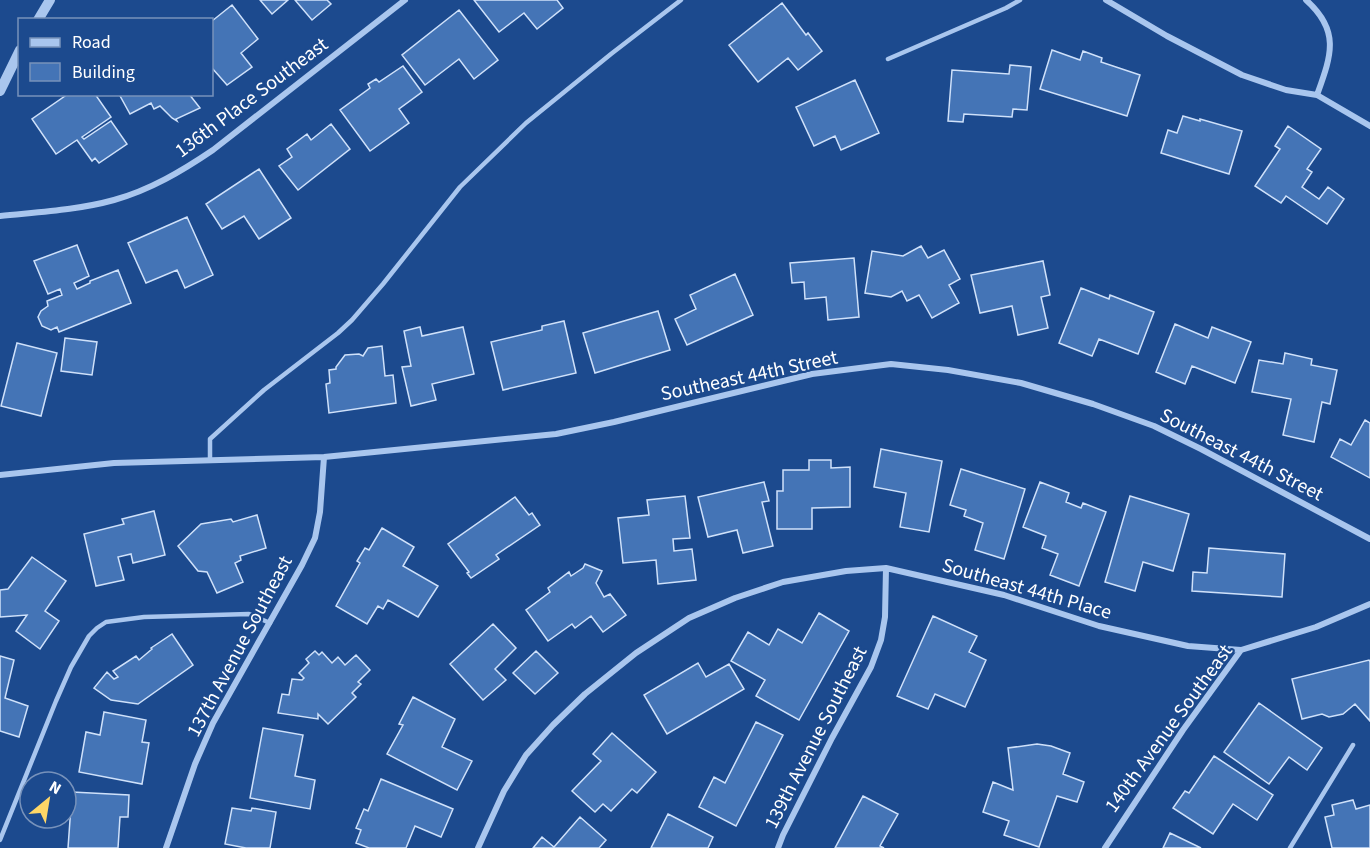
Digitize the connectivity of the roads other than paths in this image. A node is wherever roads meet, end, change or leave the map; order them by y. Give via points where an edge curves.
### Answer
1 (50, 0) edge
2 (405, 0) edge
3 (681, 0) edge
4 (1020, 0) edge
5 (1106, 0) edge
6 (1306, 0) edge
7 (39, 18) edge
8 (18, 54) edge
9 (888, 59) dead end
10 (0, 91) edge
11 (1317, 95) junction
12 (1370, 126) edge
13 (0, 216) edge
14 (324, 457) junction
15 (210, 459) junction
16 (0, 475) edge
17 (1370, 539) edge
18 (886, 568) junction
19 (1370, 604) edge
20 (270, 623) junction
21 (1241, 650) junction
22 (1353, 745) dead end
23 (0, 840) edge
24 (166, 848) edge
25 (478, 848) edge
26 (778, 848) edge
27 (1105, 848) edge
28 (1290, 848) edge

1 - 7 street
2 - 13 street, 136th Place Southeast via 183,170 114,200
3 - 15 lane via 526,123 460,187 352,320 210,439
4 - 9 lane
5 - 11 street via 1242,75 1286,90
6 - 11 street via 1329,31 1331,50
8 - 10 street
11 - 12 street
14 - 15 street, Southeast 44th Street
14 - 17 street, Southeast 44th Street via 556,434 812,374 891,364 1021,383 1154,426
14 - 20 street, 137th Avenue Southeast via 315,538
15 - 16 street, Southeast 44th Street via 114,463
18 - 21 street, Southeast 44th Place via 1004,595 1099,626 1188,645
18 - 25 street, Southeast 44th Place via 783,582 735,598 688,618 636,653 585,694 526,756 504,791
18 - 26 street, 139th Avenue Southeast via 885,617 871,667
19 - 21 street, 140th Avenue Southeast via 1316,627
20 - 23 lane via 249,614 144,617 106,622 97,628 71,667
20 - 24 street, 137th Avenue Southeast via 213,723
21 - 27 street, 140th Avenue Southeast
22 - 28 lane

